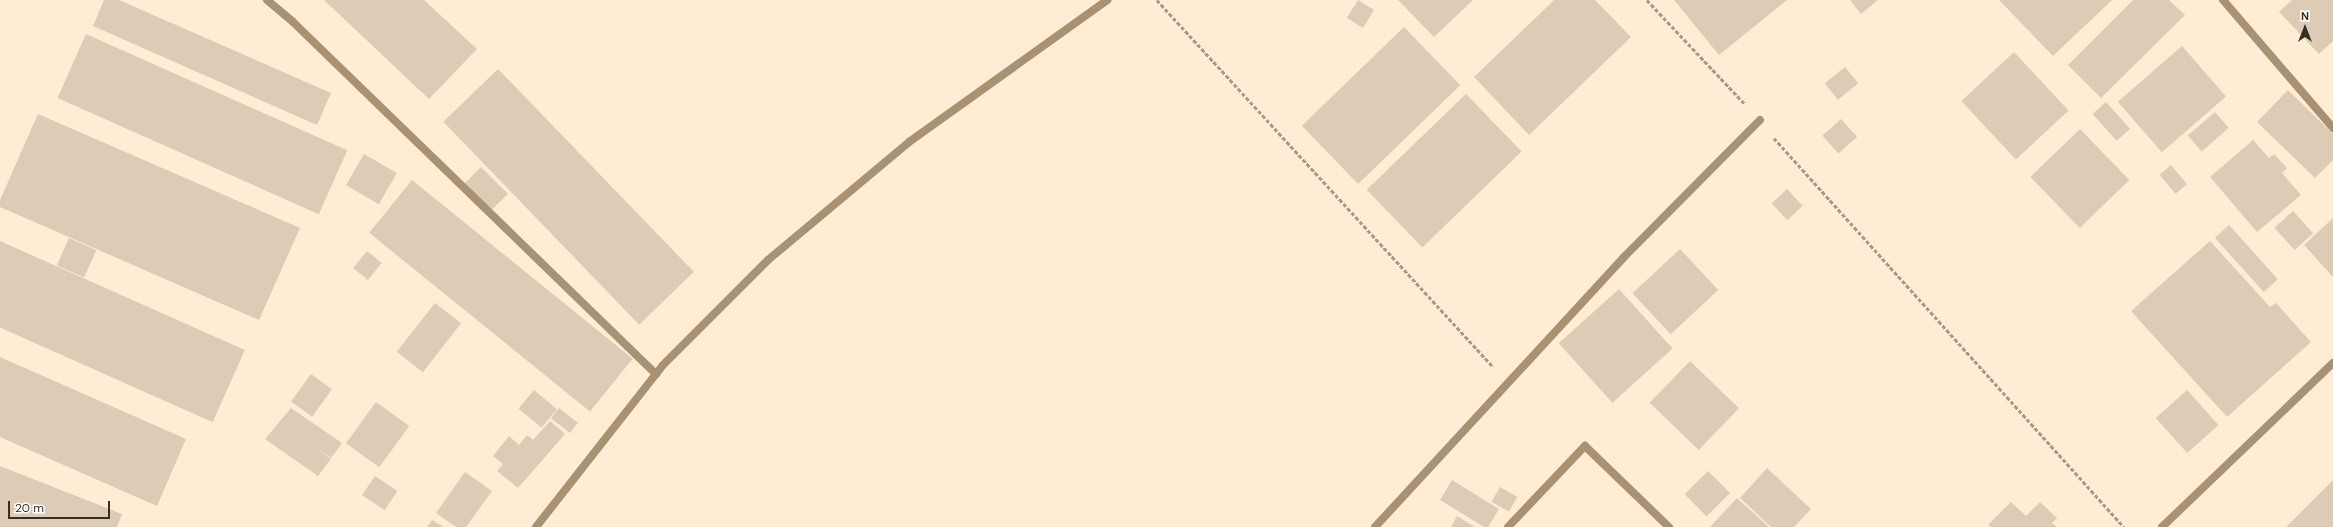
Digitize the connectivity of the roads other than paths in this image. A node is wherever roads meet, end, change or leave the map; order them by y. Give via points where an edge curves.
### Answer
1 (267, 0) edge
2 (1107, 0) edge
3 (2223, 0) edge
4 (1760, 120) road end
5 (2333, 128) edge
6 (2333, 363) edge
7 (656, 374) junction
8 (536, 527) edge
9 (1375, 527) edge
10 (1508, 527) edge
11 (1669, 527) edge
12 (2162, 527) edge

1 - 7 street via 293,22
2 - 7 street via 908,142 768,260
3 - 5 street
4 - 9 street via 1624,258
6 - 12 street
7 - 8 street
10 - 11 street via 1585,446

